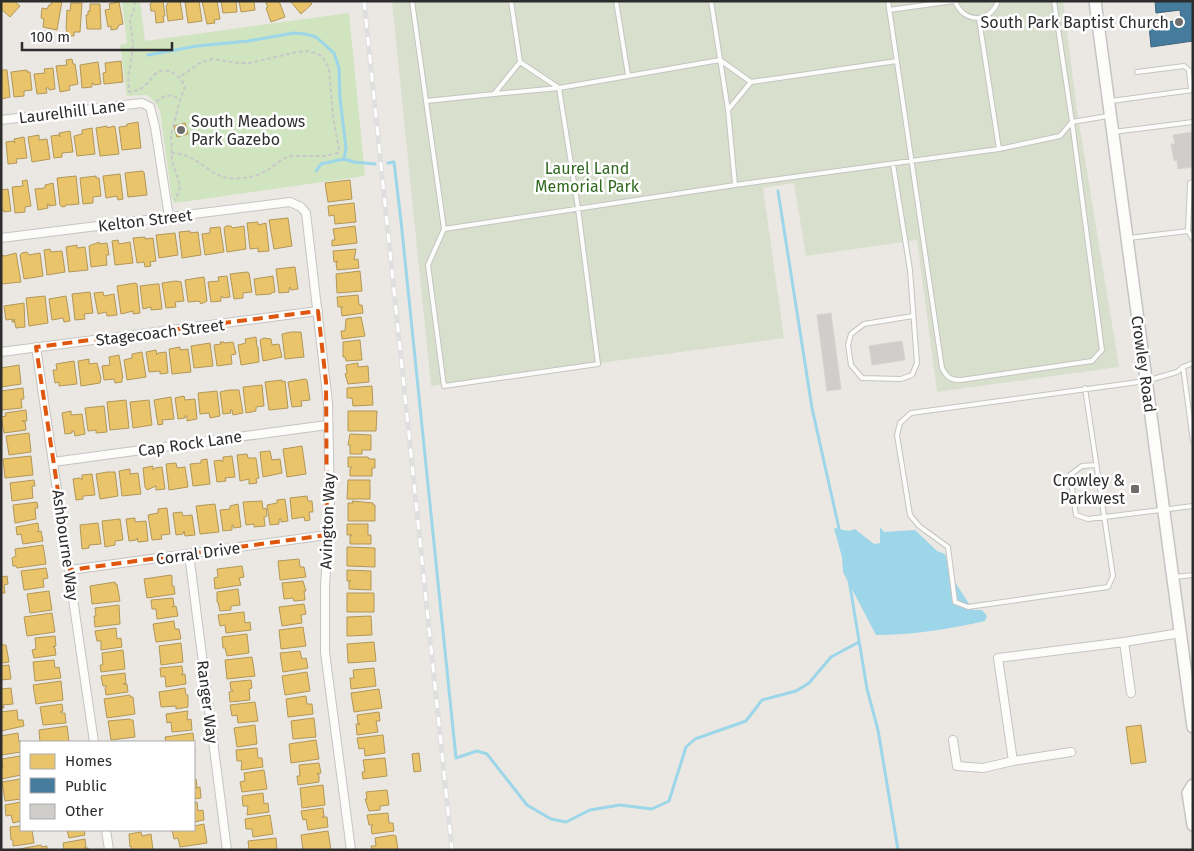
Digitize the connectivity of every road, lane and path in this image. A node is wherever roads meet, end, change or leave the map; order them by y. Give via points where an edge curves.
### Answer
1 (135, 1) edge
2 (412, 1) edge
3 (511, 1) edge
4 (616, 1) edge
5 (711, 1) edge
6 (888, 1) edge
7 (954, 1) edge
8 (998, 1) edge
9 (1054, 1) edge
10 (1095, 1) edge
11 (889, 10) junction
12 (979, 18) junction
13 (720, 60) junction
14 (520, 62) junction
15 (896, 62) junction
16 (1137, 72) dead end
17 (628, 75) junction
18 (180, 77) junction
19 (751, 82) junction
20 (559, 88) junction
21 (1192, 90) edge
22 (494, 94) junction
23 (180, 100) junction
24 (426, 101) junction
25 (1109, 101) junction
26 (150, 107) junction
27 (728, 110) junction
28 (1110, 116) junction
29 (1, 120) edge
30 (1072, 122) junction
31 (1193, 122) edge
32 (1113, 132) junction
33 (999, 149) junction
34 (171, 153) junction
35 (911, 162) junction
36 (893, 164) junction
37 (1193, 182) edge
38 (735, 185) junction
39 (290, 202) joint
40 (166, 203) junction
41 (578, 208) junction
42 (169, 217) junction
43 (444, 229) junction
44 (1188, 231) junction
45 (1, 238) edge
46 (1127, 238) junction
47 (1193, 239) edge
48 (318, 311) junction
49 (913, 316) junction
50 (36, 347) junction
51 (1, 352) edge
52 (1193, 363) edge
53 (1183, 367) junction
54 (1146, 381) junction
55 (1086, 388) junction
56 (327, 425) junction
57 (1193, 441) edge
58 (53, 462) junction
59 (1096, 465) junction
60 (1193, 506) edge
61 (1163, 509) junction
62 (1104, 516) junction
63 (327, 535) junction
64 (189, 554) junction
65 (70, 570) junction
66 (1193, 575) edge
67 (1173, 577) junction
68 (1180, 634) junction
69 (1124, 642) junction
70 (1190, 692) edge
71 (1131, 693) dead end
72 (1193, 727) edge
73 (953, 740) dead end
74 (94, 741) edge
75 (1071, 752) dead end
76 (1013, 761) junction
77 (1193, 785) edge
78 (1193, 825) edge
79 (106, 831) edge
80 (109, 850) edge
81 (227, 850) edge
82 (351, 850) edge

1 - 18 path via 130,20 132,64 128,92 142,89 160,71 169,71
2 - 24 lane
3 - 14 lane
4 - 17 lane
5 - 13 lane
6 - 11 lane
7 - 11 lane
7 - 12 lane via 961,12
8 - 12 lane via 992,13
9 - 30 lane
10 - 25 main road, Crowley Road
11 - 15 lane
12 - 33 lane
13 - 17 lane
13 - 19 lane
13 - 27 lane
14 - 20 lane
14 - 22 lane
15 - 19 lane
15 - 35 lane
16 - 21 lane via 1184,66 1189,70
17 - 20 lane
18 - 23 path via 185,87
18 - 34 path via 201,62 212,59 250,63 307,51 322,56 329,68 333,117 340,150 325,156 291,156 261,174 238,178 227,178 190,156
19 - 27 lane
20 - 22 lane
20 - 41 lane
21 - 25 lane
22 - 24 lane
23 - 26 path via 164,96
23 - 34 path via 171,135
24 - 43 lane
25 - 28 main road, Crowley Road
26 - 29 street, Laurelhill Lane via 142,103
26 - 40 street, Laurelhill Lane
27 - 38 lane
28 - 30 lane
28 - 32 main road, Crowley Road
30 - 33 lane via 1060,136
30 - 35 lane via 1102,344 1102,350 1092,361 961,380 952,380 945,374
31 - 32 lane
32 - 46 main road, Crowley Road
33 - 35 lane
34 - 40 path via 179,191 174,202
35 - 36 lane
36 - 38 lane
36 - 49 lane via 910,270
37 - 44 lane via 1190,183
38 - 41 lane
39 - 42 street, Kelton Street
39 - 48 street, Avington Way via 302,207 306,213
40 - 42 street, Laurelhill Lane
41 - 43 lane
41 - 43 lane via 598,364 444,386 428,264
42 - 45 street, Kelton Street
44 - 46 lane
44 - 47 lane
46 - 54 main road, Crowley Road
48 - 50 street, Stagecoach Street
48 - 56 street, Avington Way via 328,403
49 - 49 lane via 917,363 912,375 901,379 862,378 851,365 848,345 852,334 864,324
50 - 51 street, Stagecoach Street
50 - 58 street, Ashbourne Way
52 - 53 lane
53 - 54 lane via 1178,372
53 - 57 lane
54 - 55 lane
54 - 61 main road, Crowley Road
55 - 59 lane
55 - 62 lane via 911,413 900,423 897,435 910,515 919,526 948,547 955,602 968,607 1108,587 1113,576
56 - 58 street, Cap Rock Lane
56 - 63 street, Avington Way via 330,510
58 - 65 street, Ashbourne Way
59 - 62 lane
59 - 62 lane via 1082,466 1070,475 1076,515 1088,519
60 - 61 lane
61 - 62 lane
61 - 67 main road, Crowley Road
63 - 64 street, Corral Drive
63 - 82 street, Avington Way via 325,652
64 - 65 street, Corral Drive
64 - 81 street, Ranger Way
65 - 74 street, Ashbourne Way
66 - 67 lane
67 - 68 main road, Crowley Road
68 - 69 street
68 - 70 main road, Crowley Road
69 - 71 street
69 - 76 street via 998,658
70 - 72 main road, Crowley Road
73 - 76 street via 957,766 983,768
75 - 76 street
77 - 78 main road via 1188,793
79 - 80 street

